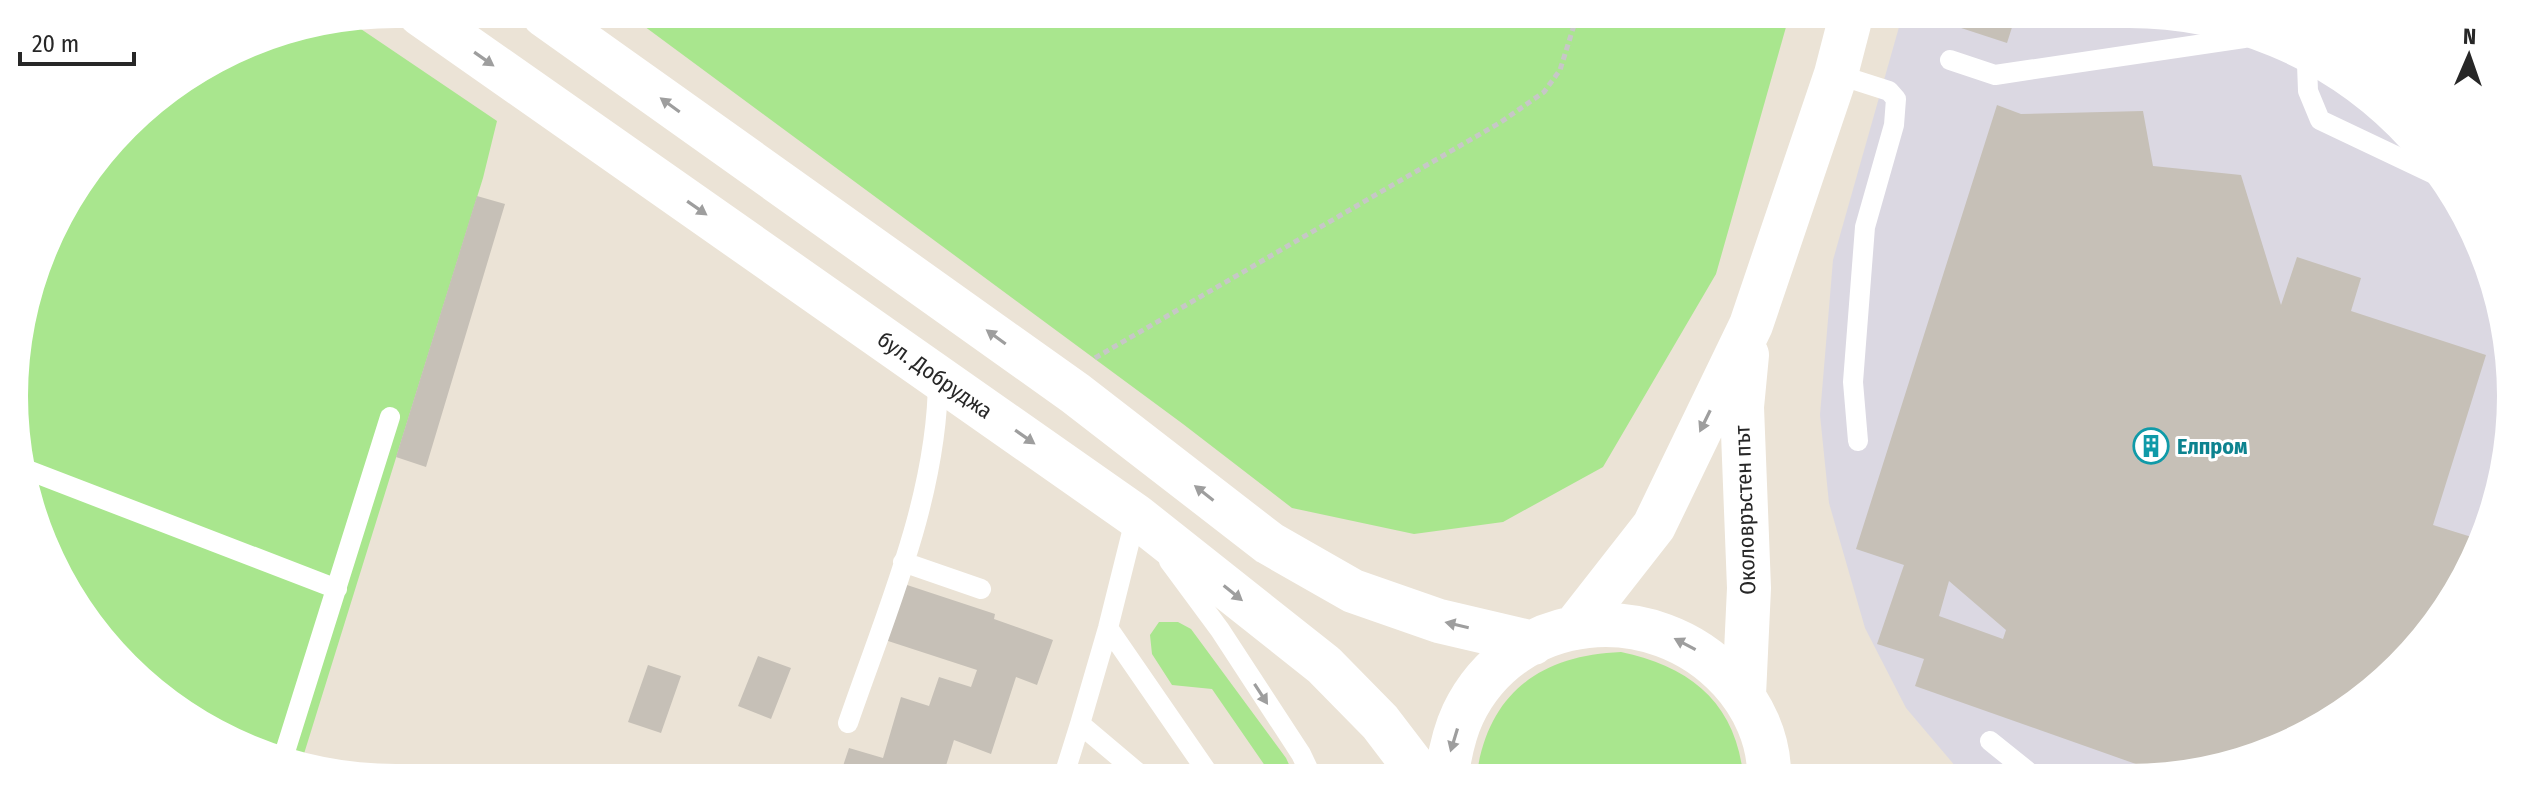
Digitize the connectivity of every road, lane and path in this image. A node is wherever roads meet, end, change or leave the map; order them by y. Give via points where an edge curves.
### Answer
1 (440, 28) edge
2 (562, 28) edge
3 (1573, 28) edge
4 (1848, 28) edge
5 (2224, 41) edge
6 (1950, 60) dead end
7 (1836, 74) junction
8 (2307, 74) edge
9 (2416, 165) edge
10 (1751, 325) junction
11 (938, 377) junction
12 (1056, 381) junction
13 (390, 417) dead end
14 (1858, 441) dead end
15 (36, 473) edge
16 (1136, 516) junction
17 (903, 562) junction
18 (337, 589) junction
19 (981, 589) dead end
20 (1575, 627) junction
21 (1108, 628) junction
22 (1533, 643) junction
23 (1752, 712) junction
24 (848, 723) dead end
25 (1080, 724) junction
26 (1990, 741) dead end
27 (287, 747) edge
28 (1068, 764) edge
29 (1128, 764) edge
30 (1202, 764) edge
31 (1306, 764) edge
32 (1412, 764) edge
33 (1449, 764) edge
34 (1766, 764) edge
35 (1786, 764) edge
36 (2019, 764) edge

1 -> 11 main road, бул. Добруджа
12 -> 2 main road
3 - 12 path via 1560,70 1544,92 1501,122
4 - 7 main road, Околовръстен път
5 - 6 lane via 1995,75
7 - 10 main road, Околовръстен път
7 - 14 lane via 1889,91 1896,99 1894,125 1865,227 1853,382
8 - 9 lane via 2320,120
10 -> 20 main road, Околовръстен път via 1654,526
10 - 23 main road, Околовръстен път via 1742,407
11 -> 16 main road, бул. Добруджа
11 - 17 lane via 933,450
22 -> 12 main road via 1439,621 1353,591 1269,543
13 - 18 lane
15 - 18 lane
16 - 21 lane
16 -> 31 lane via 1220,630
16 -> 32 main road, бул. Добруджа via 1324,665
17 - 19 lane
17 - 24 lane
18 - 27 lane
20 - 22 main road
23 -> 20 main road via 1716,665 1692,647 1664,634 1620,625
21 - 25 lane
21 - 30 lane
22 -> 33 main road via 1481,685 1463,713
23 - 34 main road, Околовръстен път
23 - 35 main road
25 - 28 lane
25 - 29 lane
26 - 36 lane

